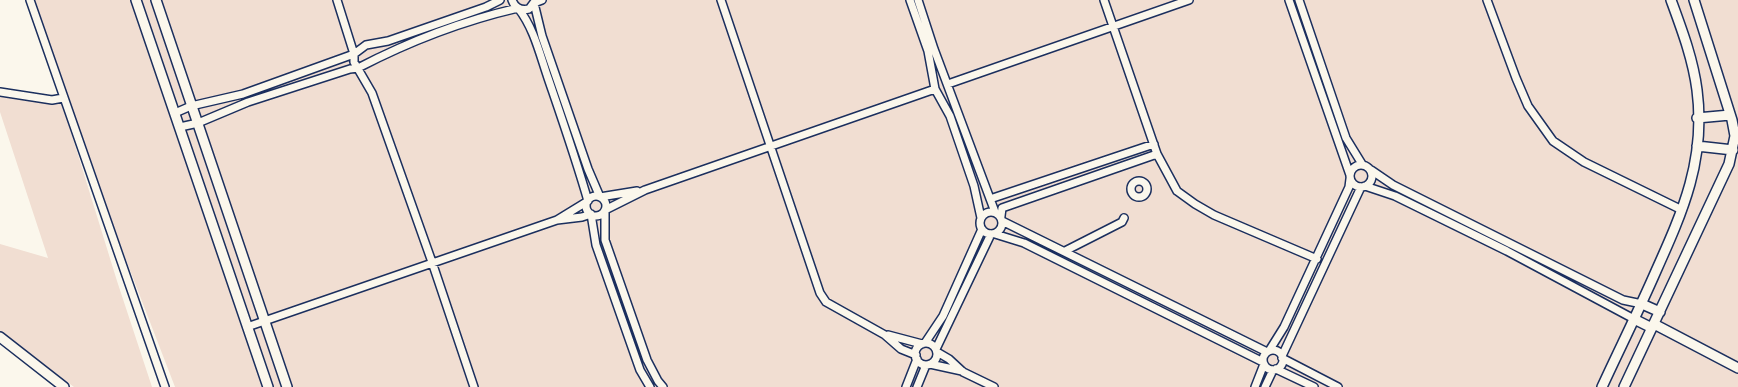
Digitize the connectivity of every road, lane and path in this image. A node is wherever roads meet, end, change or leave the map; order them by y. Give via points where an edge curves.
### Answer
1 (30, 0) edge
2 (136, 0) edge
3 (156, 0) edge
4 (337, 0) edge
5 (500, 0) edge
6 (512, 0) edge
7 (542, 0) edge
8 (721, 0) edge
9 (910, 0) edge
10 (1104, 0) edge
11 (1190, 0) edge
12 (1289, 0) edge
13 (1299, 0) edge
14 (1487, 0) edge
15 (1671, 0) edge
16 (1694, 0) edge
17 (535, 2) edge
18 (919, 3) edge
19 (518, 8) junction
20 (913, 8) junction
21 (1113, 27) junction
22 (354, 54) junction
23 (358, 68) junction
24 (948, 84) junction
25 (935, 89) junction
26 (0, 92) edge
27 (63, 98) junction
28 (191, 106) junction
29 (175, 113) junction
30 (1730, 115) junction
31 (1698, 118) junction
32 (198, 124) junction
33 (180, 127) junction
34 (1154, 144) junction
35 (769, 146) junction
36 (1697, 146) junction
37 (1733, 150) junction
38 (1157, 154) junction
39 (1362, 164) junction
40 (1371, 170) junction
41 (1350, 177) junction
42 (1363, 187) junction
43 (646, 190) junction
44 (600, 197) junction
45 (990, 199) junction
46 (588, 201) junction
47 (605, 210) junction
48 (1682, 210) junction
49 (591, 214) junction
50 (999, 216) junction
51 (981, 218) junction
52 (1124, 218) dead end
53 (557, 220) junction
54 (1469, 223) junction
55 (982, 229) junction
56 (1466, 231) junction
57 (993, 234) junction
58 (1512, 243) junction
59 (1064, 251) junction
60 (1507, 252) junction
61 (1317, 259) junction
62 (432, 262) junction
63 (1642, 304) junction
64 (1660, 312) junction
65 (1194, 316) junction
66 (1634, 319) junction
67 (264, 321) junction
68 (1190, 325) junction
69 (1653, 326) junction
70 (247, 327) junction
71 (885, 334) junction
72 (0, 337) edge
73 (923, 344) junction
74 (936, 350) junction
75 (1268, 351) junction
76 (916, 357) junction
77 (1282, 357) junction
78 (1263, 363) junction
79 (928, 364) junction
80 (1738, 368) edge
81 (1274, 370) junction
82 (962, 372) junction
83 (64, 387) edge
84 (165, 387) edge
85 (268, 387) edge
86 (287, 387) edge
87 (474, 387) edge
88 (650, 387) edge
89 (663, 387) edge
90 (906, 387) edge
91 (917, 387) edge
92 (994, 387) edge
93 (1255, 387) edge
94 (1265, 387) edge
95 (1314, 387) edge
96 (1338, 387) edge
97 (1602, 387) edge
98 (1624, 387) edge

1 - 27 street
2 - 29 street
3 - 28 street
4 - 22 street
5 - 22 street via 388,41 366,45
6 - 19 street
7 - 17 street
8 - 35 street
9 - 20 street
10 - 21 street
11 - 21 street
12 - 41 street
13 - 39 street via 1346,138
14 - 48 street via 1525,99 1553,141 1584,162
15 - 31 street via 1691,56
16 - 30 street
17 - 19 street via 529,9
17 - 44 street via 542,36
18 - 20 street
18 - 24 street
19 - 23 street via 489,15 400,47
19 - 46 street via 533,36
20 - 25 street via 928,51
21 - 24 street
21 - 34 street
22 - 23 street via 354,62
22 - 28 street via 243,94
23 - 32 street via 248,102
23 - 62 street via 372,93
24 - 45 street
25 - 35 street
25 - 51 street via 952,123 974,186
26 - 27 street via 52,100
27 - 84 street
28 - 29 street
28 - 32 street
29 - 33 street
30 - 31 street
30 - 37 street via 1735,136
31 - 36 street
32 - 33 street
32 - 67 street
33 - 70 street
34 - 38 street
34 - 45 street
35 - 43 street
35 - 71 street via 820,293 826,302
36 - 37 street
36 - 48 street via 1688,194
37 - 64 street
38 - 50 street via 1002,208
38 - 61 street via 1177,191 1195,204 1214,215
39 - 40 street
39 - 41 street via 1354,167
40 - 42 street via 1371,181
40 - 54 street via 1393,186
41 - 42 street via 1354,184
41 - 61 street via 1349,188
42 - 56 street via 1395,196
42 - 77 street
43 - 44 street
43 - 47 street
44 - 46 street via 592,197
44 - 47 street via 605,202
45 - 50 street
46 - 49 street via 587,207
46 - 53 street
47 - 49 street via 597,215
47 - 89 street via 605,240 646,360
48 - 63 street
49 - 53 street
49 - 88 street via 596,245 640,370
50 - 51 street via 988,212
50 - 57 street via 1000,230
50 - 59 street
51 - 55 street
52 - 59 street via 1122,222
53 - 62 street
54 - 56 street
54 - 58 street
55 - 57 street
55 - 73 street via 943,316
56 - 60 street
57 - 68 street via 1024,243
57 - 74 street
58 - 60 street
58 - 63 street via 1623,300
59 - 65 street
60 - 66 street
61 - 75 street via 1284,327
62 - 67 street
62 - 87 street
63 - 64 street
63 - 66 street
64 - 69 street
65 - 68 street
65 - 75 street
66 - 69 street
66 - 97 street
67 - 70 street
67 - 86 street
68 - 78 street
69 - 80 street
69 - 98 street
70 - 85 street
71 - 73 street
71 - 76 street via 901,349
72 - 83 street
73 - 74 street via 931,344
73 - 76 street via 917,349
74 - 79 street via 936,358
74 - 82 street
75 - 77 street via 1278,352
75 - 78 street via 1264,355
76 - 79 street via 921,363
76 - 90 street
77 - 81 street via 1282,364
77 - 96 street
78 - 81 street
78 - 93 street
79 - 82 street
79 - 91 street
81 - 94 street
81 - 95 street
82 - 92 street

